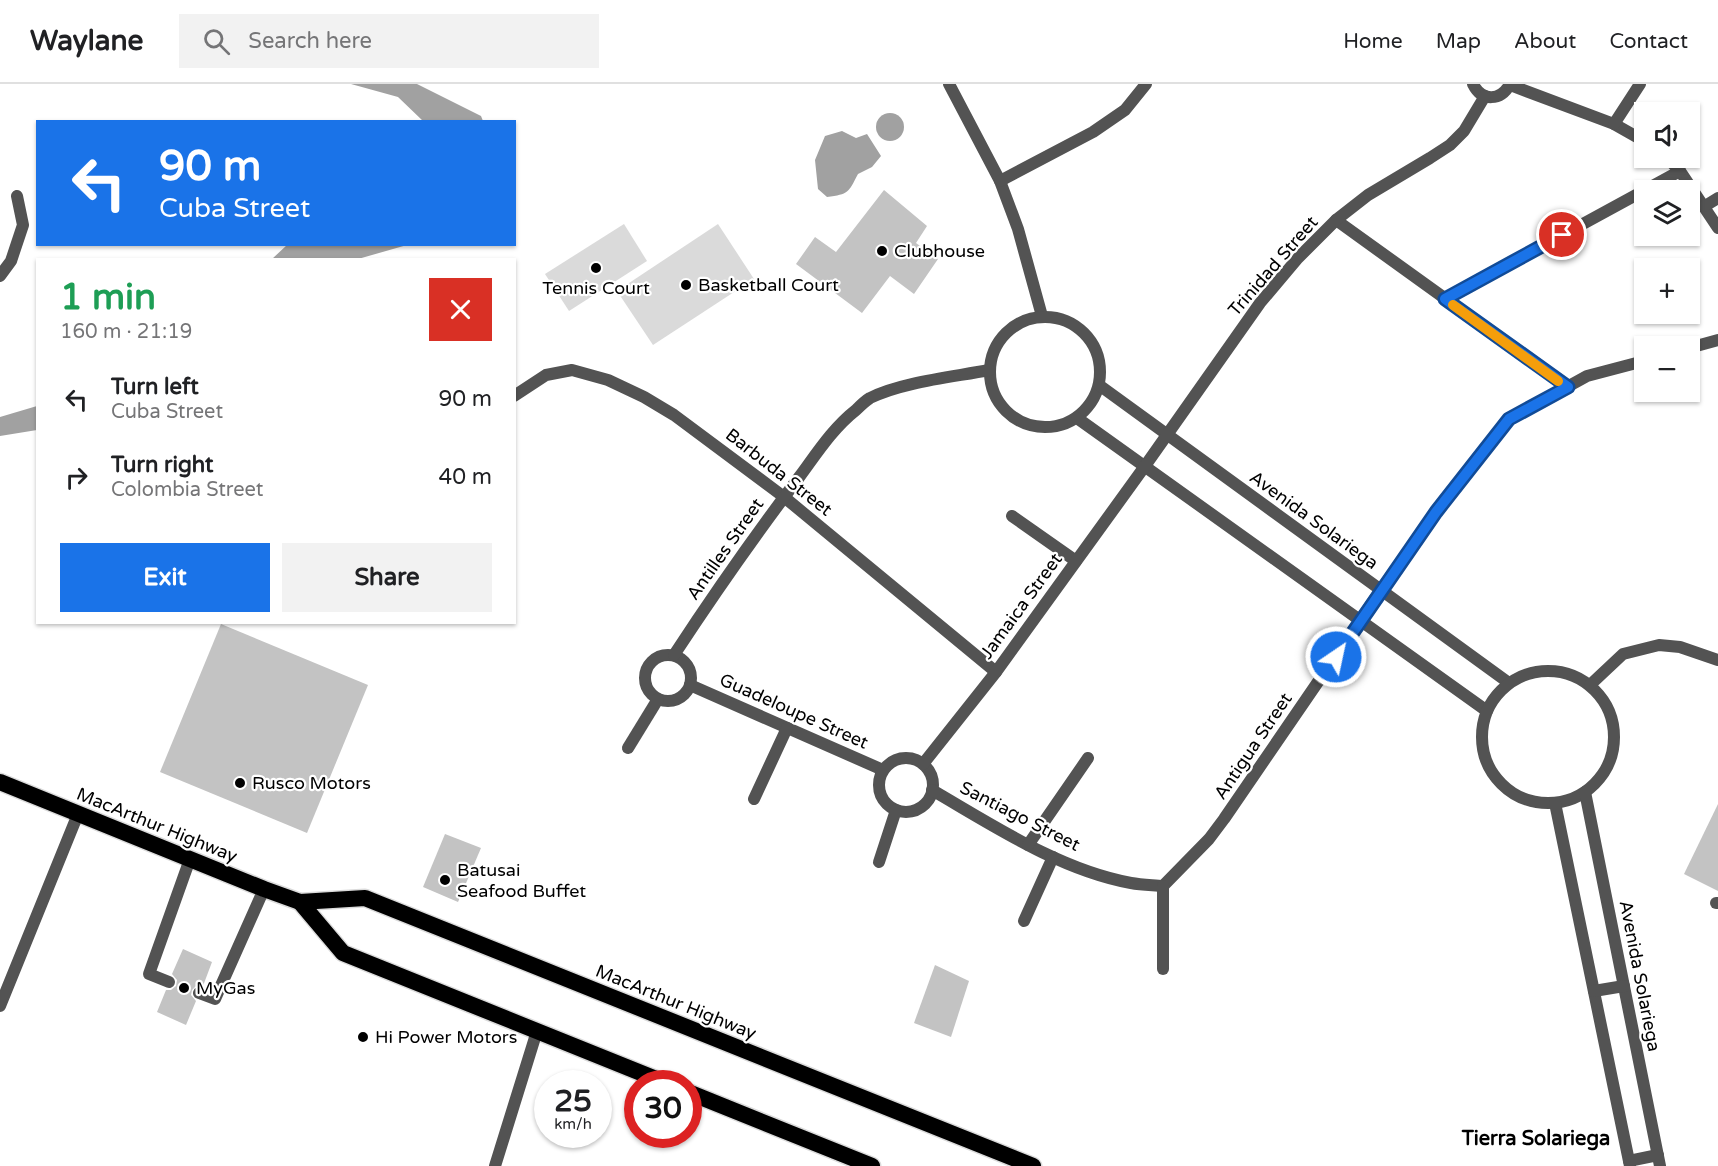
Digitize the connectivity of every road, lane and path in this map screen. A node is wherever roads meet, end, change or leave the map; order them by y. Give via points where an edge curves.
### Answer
1 (949, 84) edge
2 (1146, 84) edge
3 (1473, 84) edge
4 (1510, 84) edge
5 (1640, 84) edge
6 (1485, 96) junction
7 (1614, 124) junction
8 (1634, 135) edge
9 (1677, 168) edge
10 (1680, 171) junction
11 (1000, 181) junction
12 (17, 196) dead end
13 (1718, 198) edge
14 (1705, 206) junction
15 (1336, 220) junction
16 (1718, 228) edge
17 (0, 276) edge
18 (1445, 299) junction
19 (1042, 316) junction
20 (1718, 340) edge
21 (1700, 345) edge
22 (1634, 364) edge
23 (989, 370) junction
24 (1099, 385) junction
25 (1568, 387) junction
26 (516, 395) edge
27 (1077, 418) junction
28 (1167, 435) junction
29 (1145, 466) junction
30 (784, 497) junction
31 (1012, 516) dead end
32 (1076, 561) junction
33 (1380, 591) junction
34 (1360, 620) junction
35 (674, 655) junction
36 (1718, 660) edge
37 (996, 672) junction
38 (1509, 683) junction
39 (1590, 685) junction
40 (690, 686) junction
41 (658, 699) junction
42 (1487, 711) junction
43 (787, 728) junction
44 (628, 748) dead end
45 (1088, 758) dead end
46 (923, 764) junction
47 (883, 770) junction
48 (0, 782) edge
49 (932, 790) junction
50 (1585, 792) junction
51 (754, 799) dead end
52 (1555, 803) junction
53 (896, 810) junction
54 (78, 814) junction
55 (1028, 845) junction
56 (1053, 858) junction
57 (190, 859) junction
58 (879, 862) dead end
59 (1163, 886) junction
60 (264, 889) junction
61 (300, 902) junction
62 (1024, 921) dead end
63 (1163, 969) dead end
64 (169, 982) dead end
65 (1624, 986) junction
66 (1594, 991) junction
67 (200, 993) dead end
68 (0, 1006) edge
69 (537, 1031) junction
70 (634, 1070) edge
71 (702, 1098) edge
72 (1659, 1161) edge
73 (1629, 1163) edge
74 (495, 1166) edge
75 (872, 1166) edge
76 (1033, 1166) edge

1 - 11 street
2 - 11 street via 1125,110 1093,132
3 - 6 street
4 - 6 street via 1500,96
4 - 7 street
5 - 7 street
6 - 15 street, Trinidad Street via 1464,131 1450,145 1368,195
7 - 8 street
9 - 10 street
10 - 14 street
10 - 18 street
11 - 19 street
12 - 17 street via 23,225 11,261
13 - 14 street
14 - 16 street
15 - 18 street
15 - 28 street, Trinidad Street via 1260,303
18 - 25 street
19 - 23 street via 1011,327 996,346
19 - 24 street via 1059,318 1088,336 1101,368
20 - 21 street
22 - 25 street, Antigua Street via 1587,376
23 - 27 street via 992,388 1012,416 1044,427
23 - 30 street, Antilles Street via 902,387 868,399 831,434
24 - 27 street via 1091,404
24 - 28 street, Avenida Solariega
25 - 33 street, Antigua Street via 1509,419
26 - 30 street, Barbuda Street via 546,375 572,370 608,380 674,415
27 - 29 street
28 - 29 street, Trinidad Street
28 - 33 street, Avenida Solariega
29 - 32 street, Jamaica Street
29 - 34 street
30 - 35 street, Antilles Street
30 - 37 street, Barbuda Street
31 - 32 street
32 - 37 street, Jamaica Street
33 - 34 street, Antigua Street
33 - 38 street, Avenida Solariega
34 - 42 street
34 - 59 street, Antigua Street via 1224,819
35 - 40 street via 691,670
35 - 41 street via 657,657 646,669 646,686
36 - 39 street via 1680,647 1659,645 1623,654
37 - 46 street, Jamaica Street
38 - 39 street via 1540,671 1558,671
38 - 42 street
39 - 50 street via 1602,698 1614,731 1608,766
40 - 41 street via 673,701
40 - 43 street, Guadeloupe Street
41 - 44 street
42 - 52 street via 1483,744 1495,776 1511,792 1532,801
43 - 47 street, Guadeloupe Street
43 - 51 street
45 - 55 street
46 - 47 street via 915,759 897,759
46 - 49 street via 933,781
47 - 53 street via 879,789 882,798
48 - 54 highway, MacArthur Highway
49 - 53 street via 923,806 914,811
49 - 55 street, Santiago Street
50 - 52 street
50 - 65 street, Avenida Solariega
52 - 66 street
53 - 58 street
54 - 57 highway, MacArthur Highway
54 - 68 street
55 - 56 street, Santiago Street
56 - 59 street, Santiago Street via 1132,884
56 - 62 street
57 - 60 highway, MacArthur Highway
57 - 64 street via 149,974
59 - 63 street
60 - 61 highway, MacArthur Highway
60 - 67 street via 215,999
61 - 69 highway via 343,953
61 - 76 highway, MacArthur Highway via 365,898
65 - 66 street
65 - 72 street, Avenida Solariega
66 - 73 street
69 - 70 highway
69 - 74 street
71 - 75 highway
72 - 73 street

